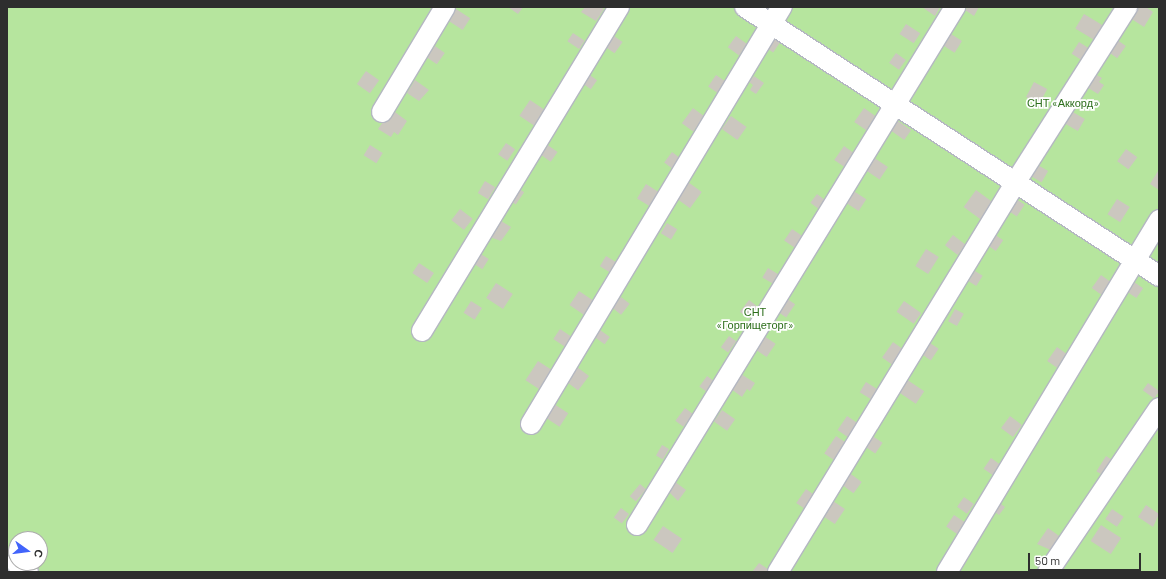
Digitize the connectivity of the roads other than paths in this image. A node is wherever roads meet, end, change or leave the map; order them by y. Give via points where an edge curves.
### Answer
1 (445, 7) edge
2 (619, 7) edge
3 (745, 7) edge
4 (782, 7) edge
5 (955, 7) edge
6 (1127, 7) edge
7 (770, 24) junction
8 (893, 104) junction
9 (382, 112) dead end
10 (1015, 183) junction
11 (1159, 220) edge
12 (1134, 260) junction
13 (1159, 276) edge
14 (422, 330) dead end
15 (1159, 408) edge
16 (531, 424) dead end
17 (637, 525) dead end
18 (778, 572) edge
19 (947, 572) edge
20 (1048, 572) edge

1 - 9 street
2 - 14 street
3 - 7 street
4 - 7 street
5 - 8 street
6 - 10 street
7 - 8 street
7 - 16 street
8 - 10 street
8 - 17 street
10 - 12 street
10 - 18 street
11 - 12 street
12 - 13 street
12 - 19 street
15 - 20 street

